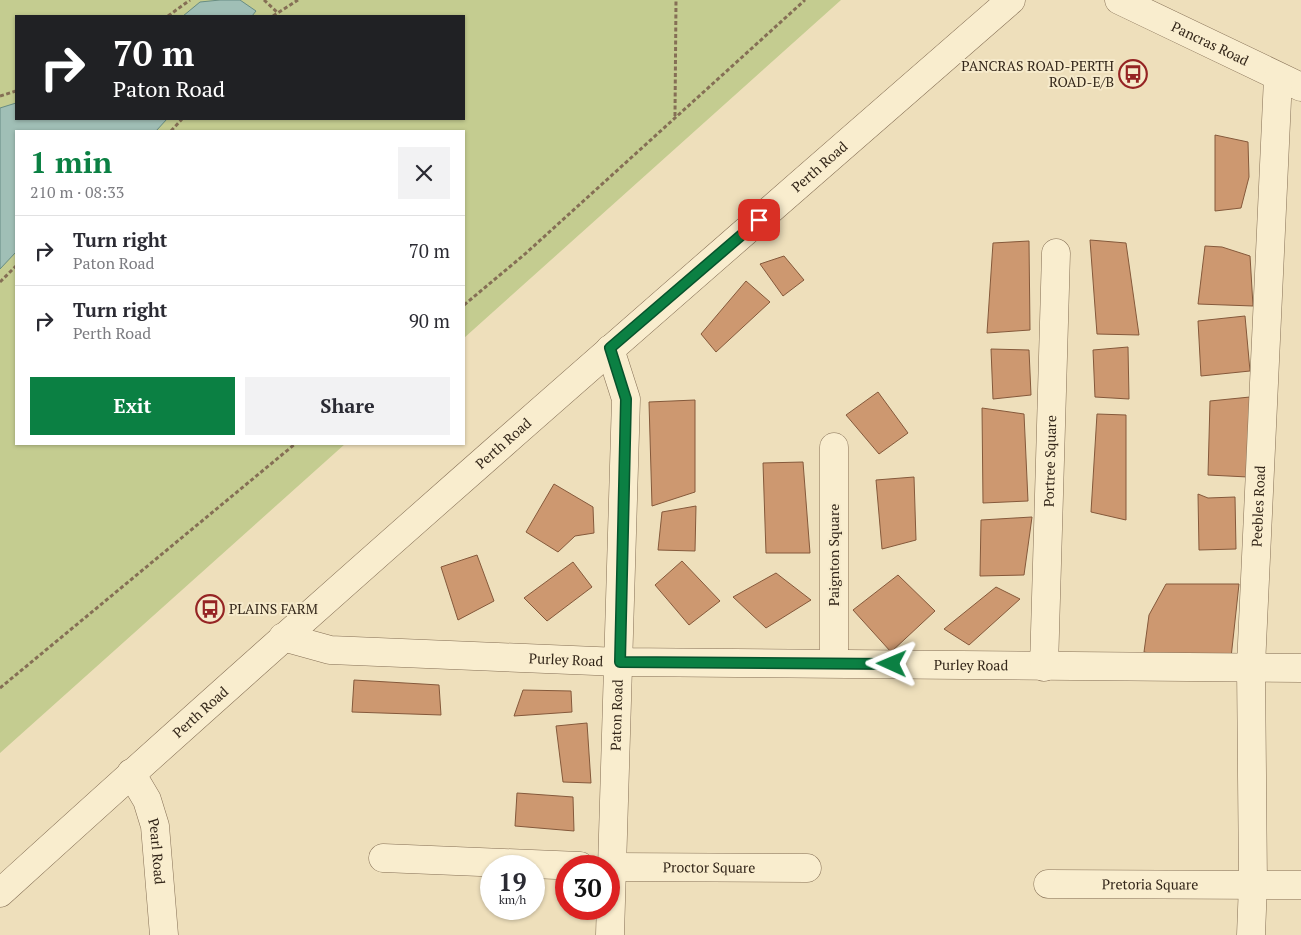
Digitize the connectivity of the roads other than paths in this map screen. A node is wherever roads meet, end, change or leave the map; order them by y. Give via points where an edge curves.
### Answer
1 (1011, 0) edge
2 (1119, 0) edge
3 (1290, 82) edge
4 (1056, 254) dead end
5 (610, 348) junction
6 (834, 447) dead end
7 (284, 637) junction
8 (620, 662) junction
9 (834, 663) junction
10 (1251, 666) junction
11 (1044, 667) junction
12 (1301, 668) edge
13 (131, 773) junction
14 (612, 855) edge
15 (383, 858) dead end
16 (555, 865) edge
17 (620, 868) edge
18 (807, 868) dead end
19 (1048, 884) dead end
20 (1253, 884) junction
21 (1301, 884) edge
22 (0, 893) edge
23 (610, 920) edge
24 (164, 935) edge
25 (610, 935) edge
26 (1251, 935) edge

1 - 5 street, Perth Road
2 - 3 street, Pancras Road
3 - 10 street, Peebles Road
4 - 11 street, Portree Square
5 - 7 street, Perth Road
5 - 8 street, Paton Road via 626,399
6 - 9 street, Paignton Square
7 - 8 street, Purley Road via 330,650
7 - 13 street, Perth Road
8 - 9 street, Purley Road
8 - 14 street, Paton Road
9 - 11 street, Purley Road
10 - 11 street, Purley Road
10 - 12 street, Purley Road
10 - 20 street, Peebles Road
13 - 22 street, Perth Road
13 - 24 street, Pearl Road via 147,800 155,826
15 - 16 street
17 - 18 street, Proctor Square
19 - 20 street, Pretoria Square
20 - 21 street, Pretoria Square
20 - 26 street, Peebles Road
23 - 25 street, Paton Road

